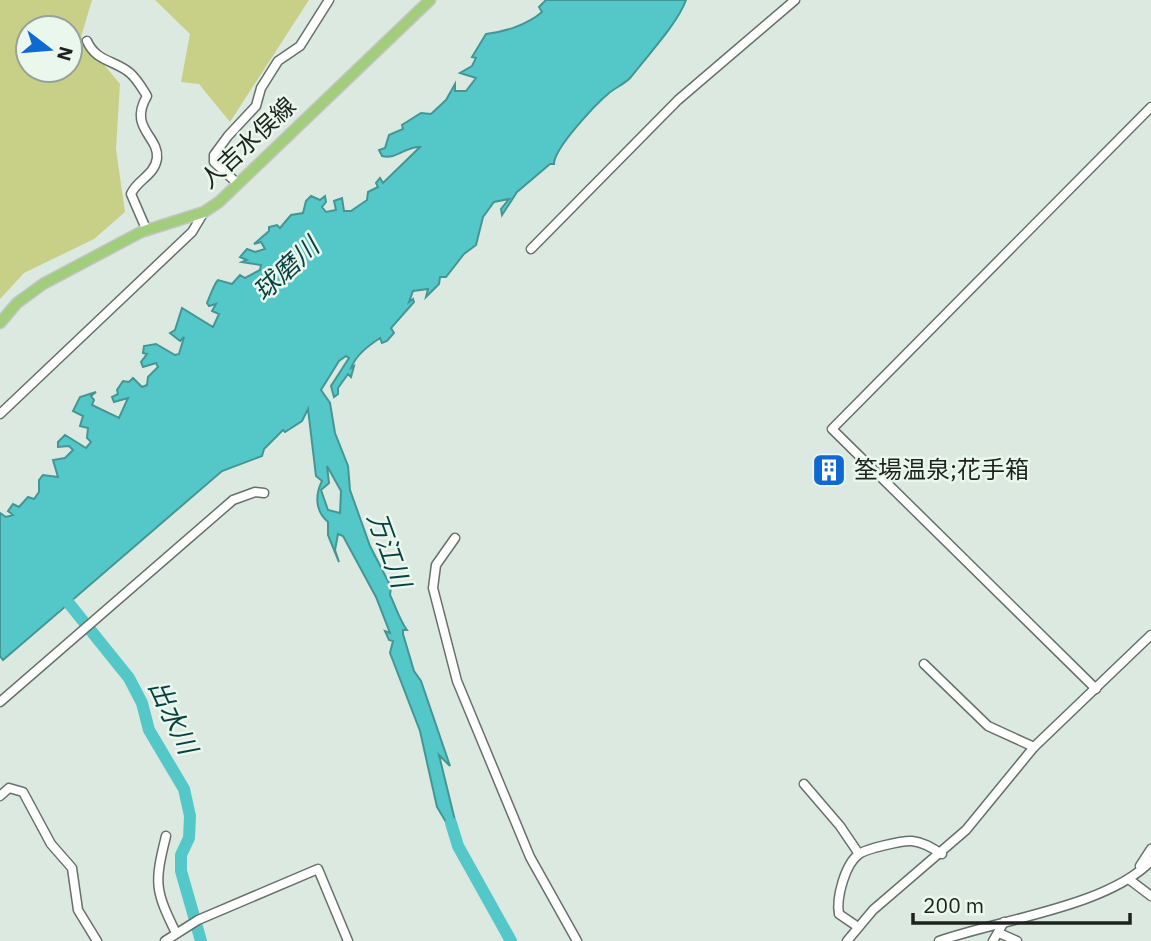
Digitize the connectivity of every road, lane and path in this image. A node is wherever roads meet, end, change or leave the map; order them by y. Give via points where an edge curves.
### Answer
1 (330, 0) edge
2 (429, 0) edge
3 (794, 0) edge
4 (87, 41) dead end
5 (1151, 107) edge
6 (238, 184) junction
7 (204, 212) junction
8 (147, 230) junction
9 (531, 248) dead end
10 (0, 323) edge
11 (0, 414) edge
12 (264, 493) dead end
13 (455, 538) dead end
14 (1151, 635) edge
15 (924, 664) dead end
16 (1096, 689) junction
17 (0, 702) edge
18 (1034, 747) junction
19 (804, 784) dead end
20 (0, 796) edge
21 (166, 836) dead end
22 (1151, 849) edge
23 (859, 854) junction
24 (942, 854) junction
25 (1151, 861) edge
26 (1130, 880) junction
27 (1151, 896) edge
28 (1004, 922) junction
29 (858, 927) junction
30 (176, 933) junction
31 (999, 933) junction
32 (97, 941) edge
33 (165, 941) edge
34 (348, 941) edge
35 (577, 941) edge
36 (847, 941) edge
37 (939, 941) edge
38 (993, 941) edge
39 (1017, 941) edge

1 - 6 street via 300,46 278,61 256,106 214,155 214,162
2 - 6 main road, 人吉水俣線
3 - 9 street via 678,100
4 - 8 street via 101,59 130,72 147,96 141,115 157,154 156,163 131,194
5 - 16 street via 832,429
6 - 7 main road, 人吉水俣線
7 - 8 main road, 人吉水俣線
7 - 11 street via 192,232
8 - 10 main road, 人吉水俣線 via 43,284
12 - 17 street via 233,500
13 - 35 street via 436,565 433,588 457,681 530,858
14 - 16 street
15 - 18 street via 988,726 1023,738
16 - 18 street
18 - 24 street
19 - 23 street
20 - 32 street via 9,788 29,799 51,844 72,868 78,910
21 - 30 street via 157,894
22 - 26 street
23 - 24 street via 903,841
23 - 29 street via 837,903 839,914
24 - 29 street
25 - 26 street
26 - 27 street
26 - 28 street
28 - 31 street
28 - 37 street
29 - 36 street
30 - 33 street
30 - 34 street via 318,869
31 - 38 street
31 - 39 street

